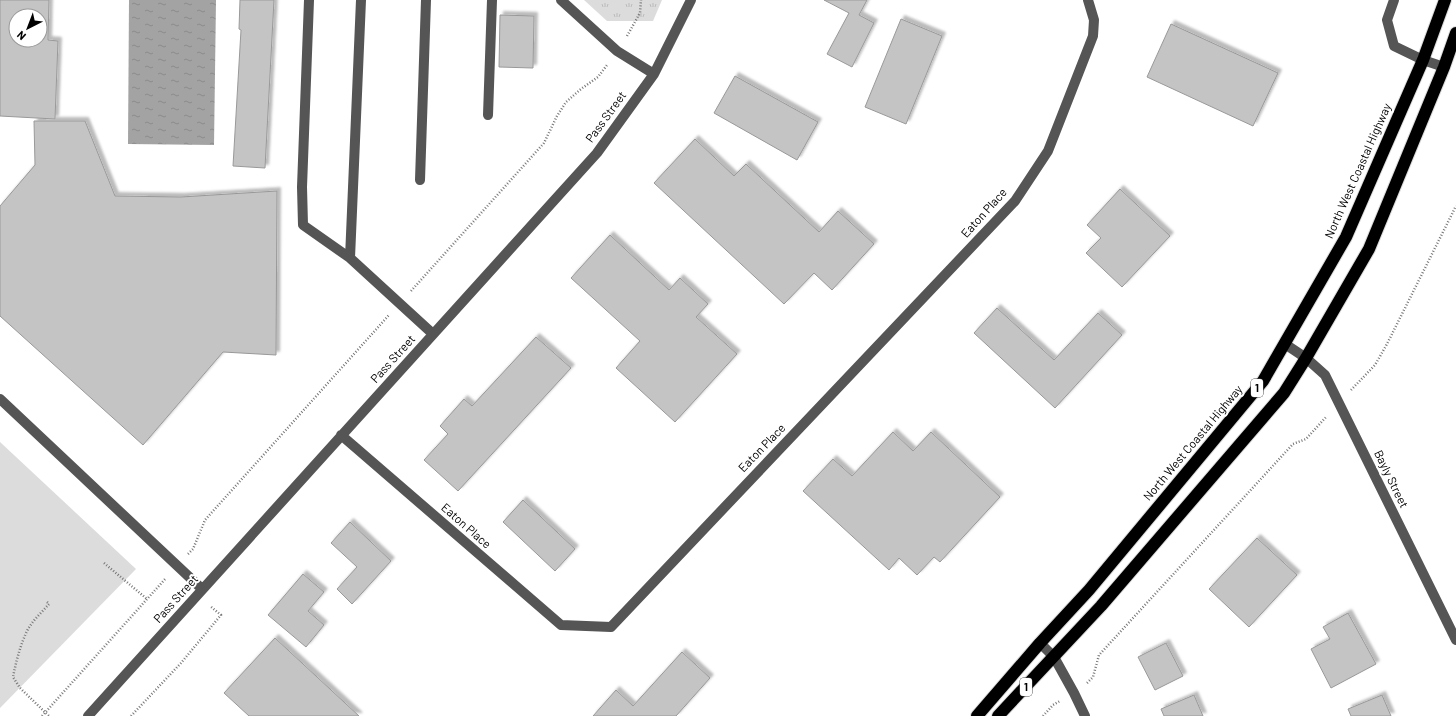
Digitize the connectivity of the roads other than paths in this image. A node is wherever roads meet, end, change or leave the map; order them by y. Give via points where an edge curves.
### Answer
1 (309, 0) edge
2 (361, 0) edge
3 (426, 0) edge
4 (492, 0) edge
5 (561, 0) edge
6 (691, 0) edge
7 (1088, 0) edge
8 (1394, 0) edge
9 (1445, 0) edge
10 (1456, 33) edge
11 (1423, 60) junction
12 (1444, 67) junction
13 (654, 74) junction
14 (488, 115) dead end
15 (420, 180) dead end
16 (350, 258) junction
17 (433, 334) junction
18 (1285, 344) junction
19 (1306, 358) junction
20 (0, 399) edge
21 (341, 436) junction
22 (202, 589) junction
23 (1456, 640) edge
24 (1040, 643) junction
25 (1054, 657) junction
26 (88, 716) edge
27 (976, 716) edge
28 (998, 716) edge
29 (1085, 716) edge

1 - 16 street via 302,187 303,225
2 - 16 street
3 - 15 street
4 - 14 street
5 - 13 street via 617,51
6 - 13 street, Pass Street
7 - 21 street, Eaton Place via 1094,20 1093,36 1048,151 1015,201 610,626 561,625
8 - 11 street via 1387,20 1394,46
9 - 11 highway, North West Coastal Highway / 1
10 - 12 highway, 1
11 - 12 street
11 - 18 highway, North West Coastal Highway / 1 via 1346,237
12 - 19 highway, 1 via 1369,249
13 - 17 street, Pass Street via 597,153
16 - 17 street
17 - 21 street, Pass Street
18 - 19 street, Bayly Street
18 - 24 highway, North West Coastal Highway / 1 via 1263,381 1089,590
19 - 23 street, Bayly Street via 1325,376
19 - 25 highway, 1 via 1284,393 1102,606
20 - 22 street
21 - 22 street, Pass Street
22 - 26 street, Pass Street
24 - 25 street
24 - 27 highway, North West Coastal Highway / 1
25 - 28 highway, 1
25 - 29 street

